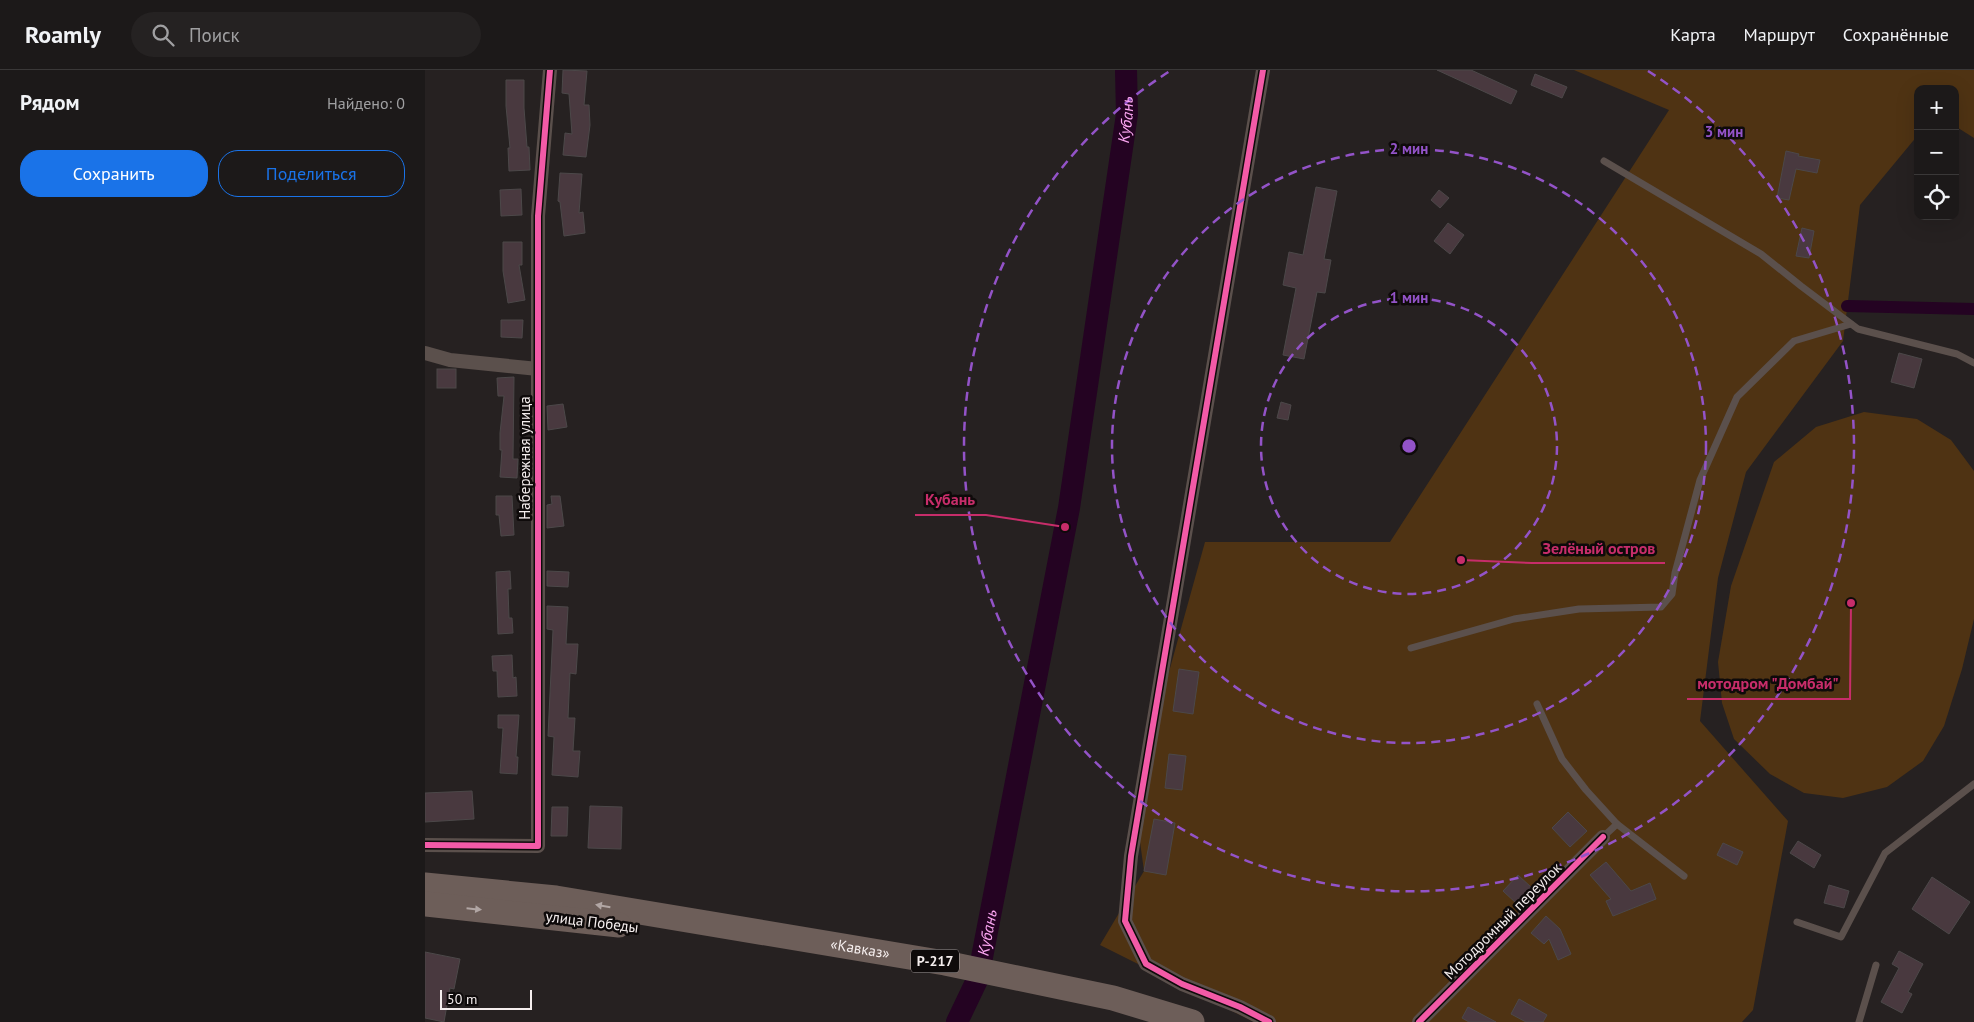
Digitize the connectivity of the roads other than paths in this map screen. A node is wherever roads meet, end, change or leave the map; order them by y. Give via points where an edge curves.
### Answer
1 (549, 70) edge
2 (1263, 70) edge
3 (1604, 161) dead end
4 (1851, 324) junction
5 (425, 353) edge
6 (1974, 363) edge
7 (538, 370) junction
8 (1411, 648) dead end
9 (1537, 704) dead end
10 (1974, 784) edge
11 (1617, 824) junction
12 (1603, 837) joint
13 (425, 845) edge
14 (1684, 876) dead end
15 (425, 885) edge
16 (425, 904) edge
17 (1797, 922) dead end
18 (756, 938) junction
19 (1876, 965) dead end
20 (1111, 1004) junction
21 (1148, 1022) edge
22 (1192, 1022) edge
23 (1269, 1022) edge
24 (1419, 1022) edge
25 (1859, 1022) edge

1 - 7 street, Набережная улица via 538,216
2 - 23 street via 1131,856 1125,921 1146,964 1182,984
3 - 4 lane via 1761,254
4 - 6 lane via 1859,330 1957,354
4 - 8 lane via 1794,341 1737,397 1700,480 1672,594 1661,606 1579,609 1514,619
5 - 7 street via 450,360
7 - 13 street, Набережная улица via 538,846
9 - 11 lane via 1562,760
10 - 17 lane via 1885,854 1841,937
11 - 12 lane
11 - 14 lane
12 - 24 street, Мотодромный переулок
18 -> 15 highway, улица Победы / Р-217 via 556,898
16 -> 18 highway, улица Победы / Р-217
18 - 20 highway, «Кавказ» / Р-217 via 886,966
19 - 25 lane
20 - 21 highway, Р-217
20 - 22 highway, Р-217

